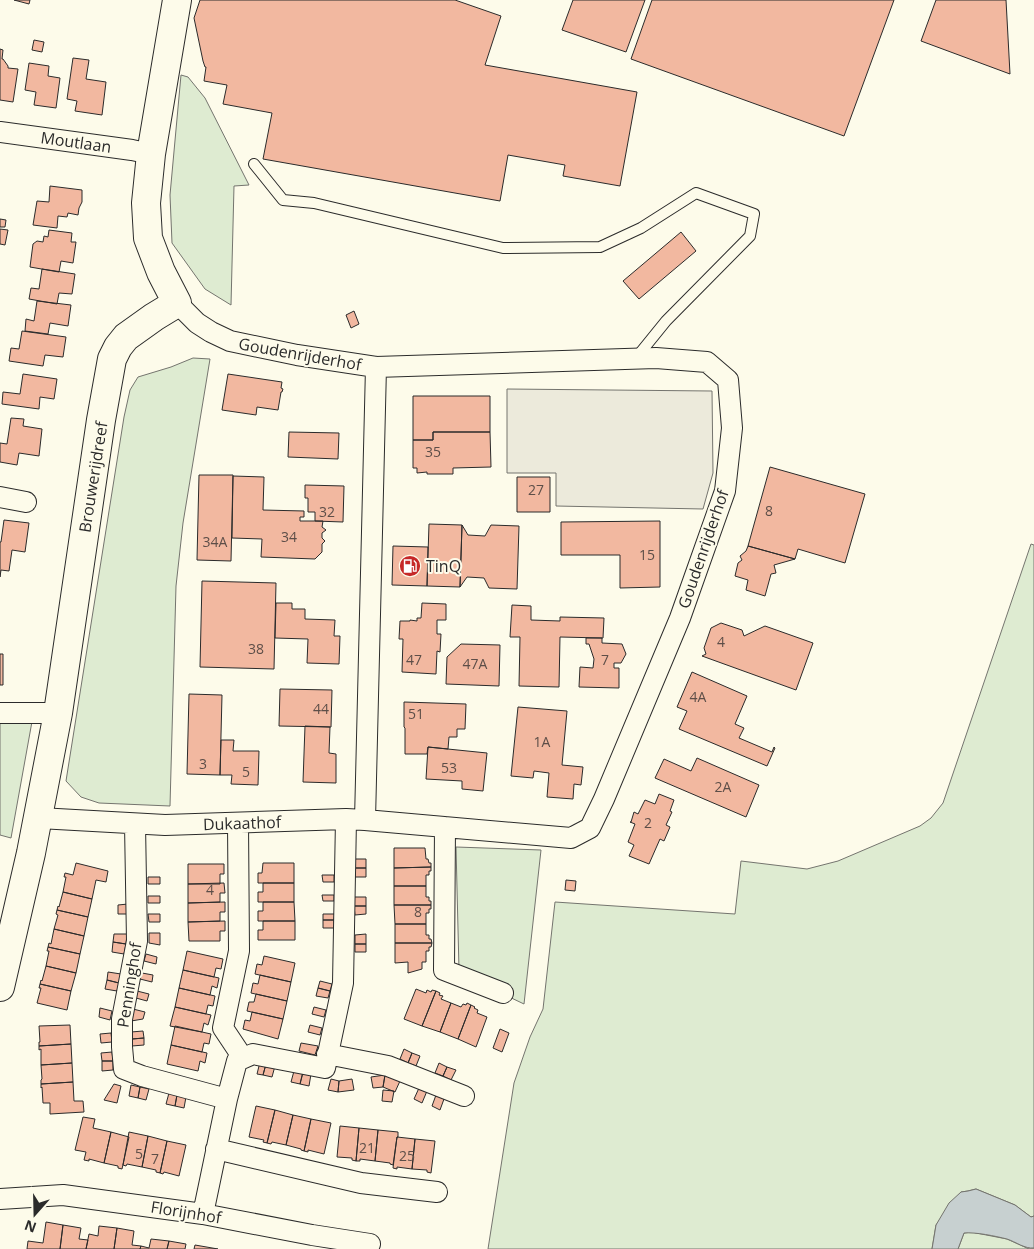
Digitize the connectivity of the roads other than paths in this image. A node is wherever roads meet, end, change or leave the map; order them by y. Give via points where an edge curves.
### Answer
1 (177, 0) edge
2 (0, 132) edge
3 (151, 154) junction
4 (254, 164) dead end
5 (177, 304) junction
6 (636, 358) junction
7 (376, 367) junction
8 (0, 497) edge
9 (26, 502) dead end
10 (0, 713) edge
11 (58, 713) junction
12 (39, 818) junction
13 (356, 820) junction
14 (238, 823) junction
15 (135, 824) junction
16 (445, 827) junction
17 (571, 838) joint
18 (0, 987) edge
19 (503, 993) dead end
20 (327, 1054) junction
21 (243, 1058) junction
22 (464, 1096) dead end
23 (226, 1099) junction
24 (216, 1149) junction
25 (437, 1192) dead end
26 (0, 1200) edge
27 (203, 1214) junction
28 (311, 1242) edge
29 (370, 1244) dead end

1 - 3 street
2 - 3 street, Moutlaan
3 - 5 street via 146,203 148,238
4 - 6 lane via 283,200 314,203 503,248 600,247 641,228 696,193 754,214 750,236 666,320
5 - 7 street, Goudenrijderhof via 197,324 230,341 296,356
5 - 11 street, Brouwerijdreef via 126,336 112,359
6 - 7 street, Goudenrijderhof
6 - 17 street, Goudenrijderhof via 707,362 728,380 732,428 725,491 680,618 604,799 590,828
7 - 13 street, Goudenrijderhof
8 - 9 street
10 - 11 street
11 - 12 street, Brouwerijdreef
12 - 15 street, Dukaathof
12 - 18 street, Brouwerijdreef
13 - 14 street, Dukaathof
13 - 16 street, Dukaathof
13 - 20 street via 343,982
14 - 15 street, Dukaathof
14 - 21 street via 239,950 223,1028
15 - 23 street, Penninghof via 137,941 122,1019 124,1069
16 - 17 street, Dukaathof
16 - 19 street via 444,970
20 - 21 street via 325,1068 253,1054
20 - 22 street via 388,1066
21 - 23 street via 237,1061
23 - 24 street
24 - 25 street via 361,1183
24 - 27 street
26 - 27 street, Florijnhof via 63,1195
27 - 28 street, Florijnhof
28 - 29 street, Florijnhof

